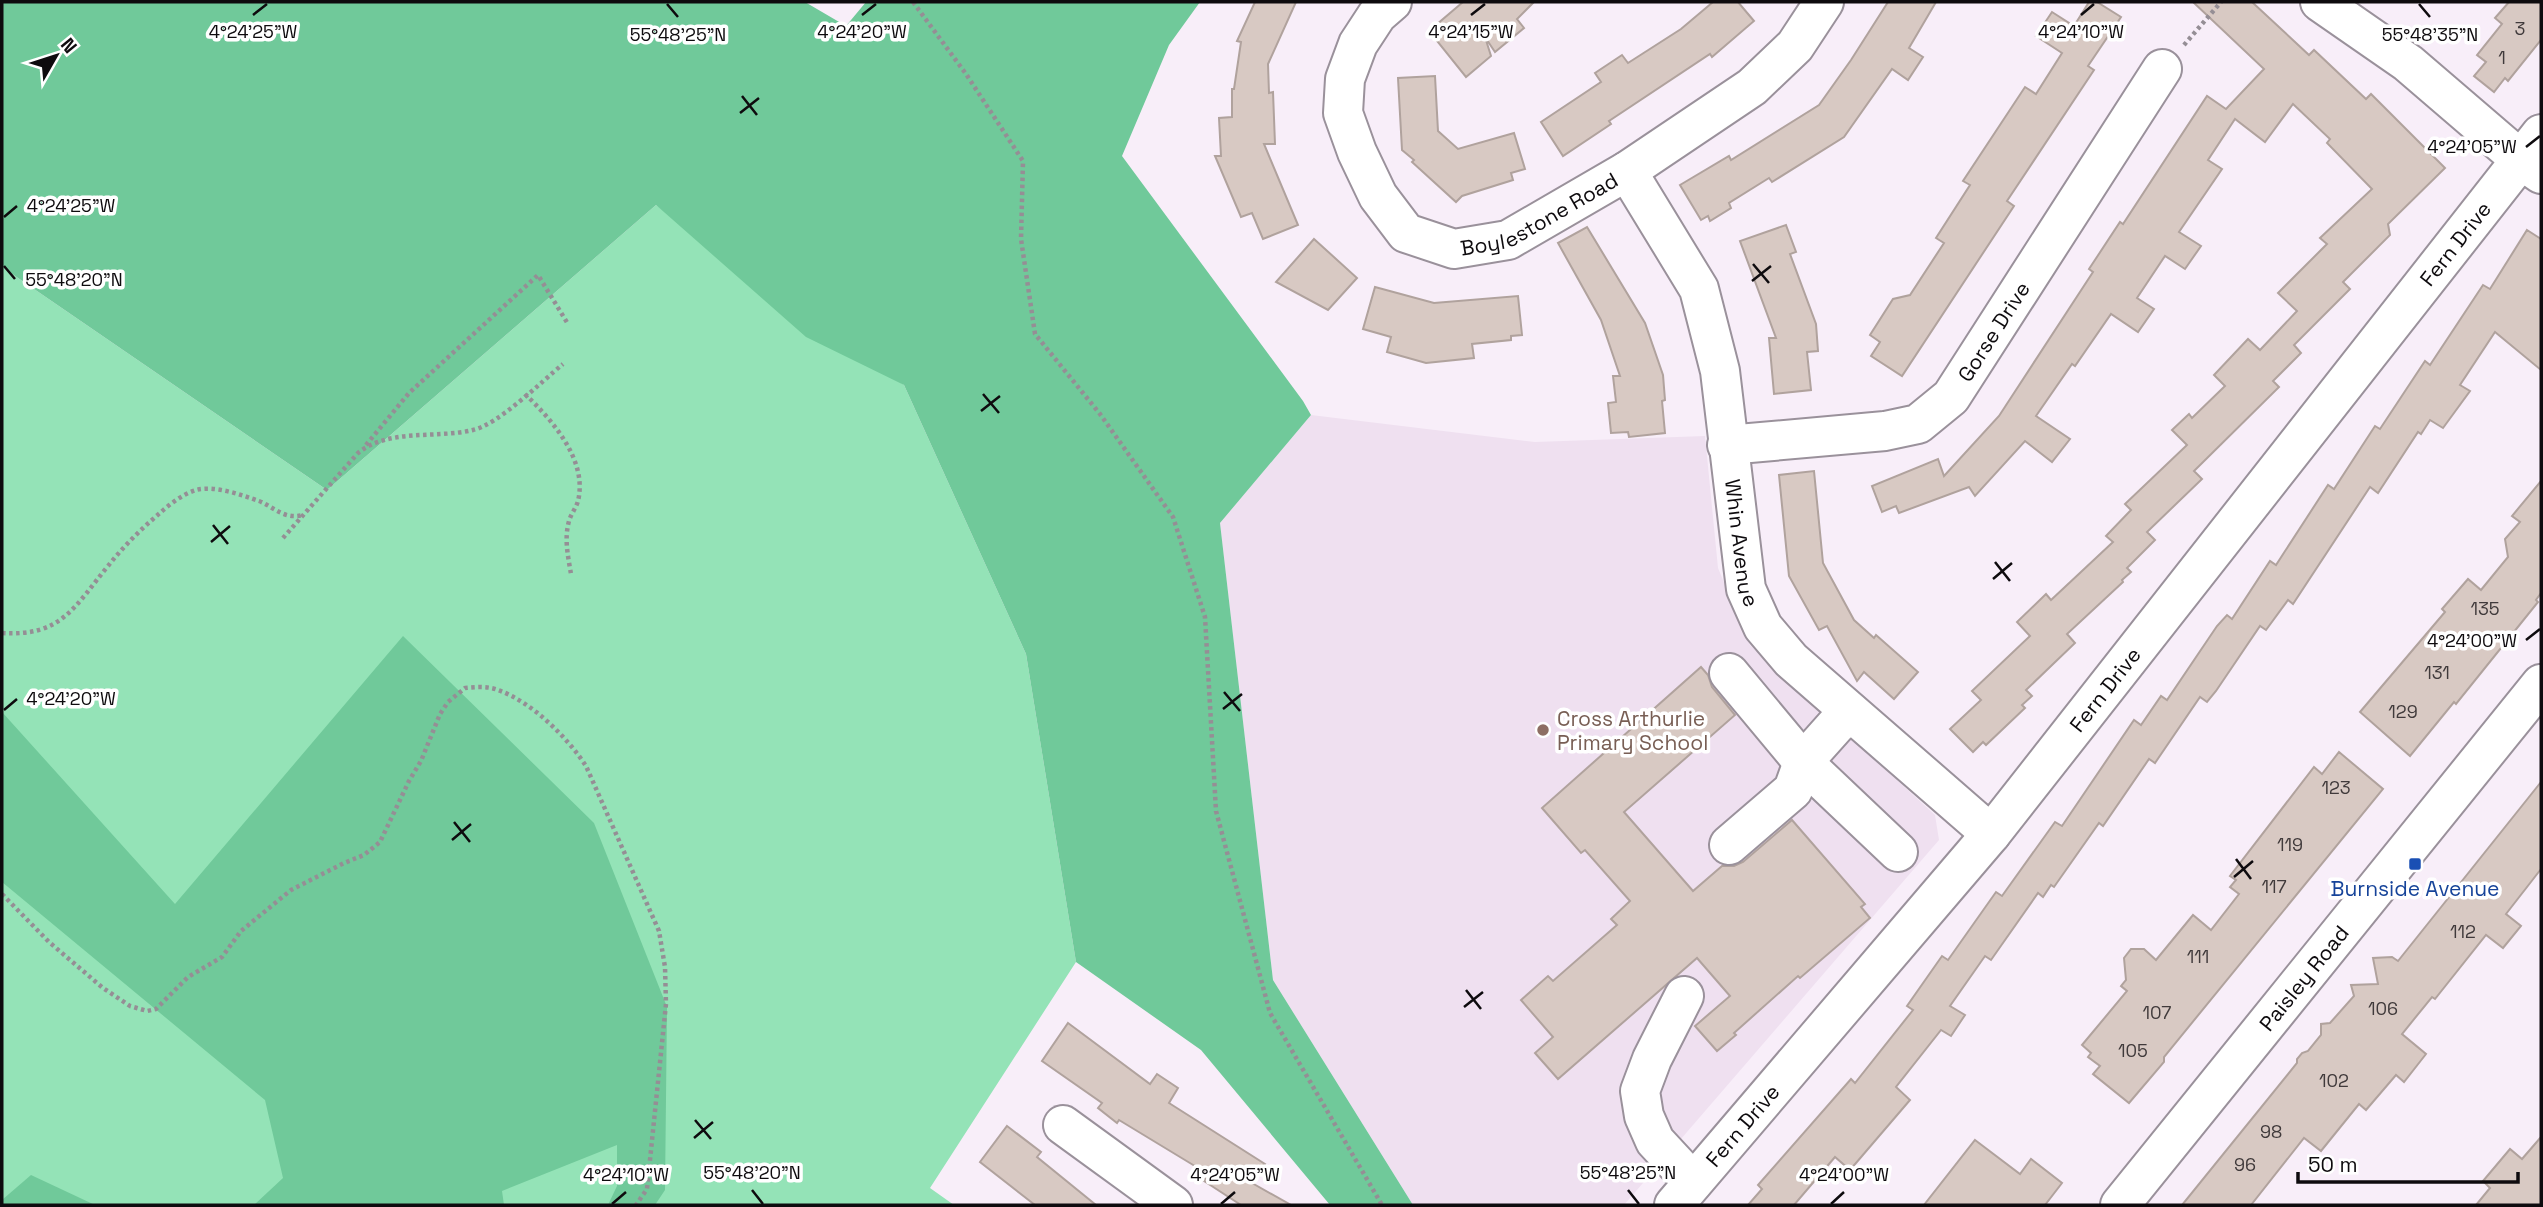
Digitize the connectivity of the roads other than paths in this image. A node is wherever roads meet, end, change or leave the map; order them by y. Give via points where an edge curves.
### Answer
1 (1392, 2) edge
2 (1824, 2) edge
3 (2320, 2) edge
4 (2162, 69) road end
5 (2534, 156) edge
6 (1627, 171) junction
7 (1727, 445) junction
8 (1729, 673) dead end
9 (2541, 684) edge
10 (1851, 713) junction
11 (1803, 762) junction
12 (1991, 834) junction
13 (1729, 845) dead end
14 (1898, 852) dead end
15 (1684, 996) dead end
16 (1063, 1125) dead end
17 (1683, 1194) edge
18 (1173, 1205) edge
19 (2120, 1205) edge

1 - 6 street, Boylestone Road via 1357,44 1345,79 1343,113 1378,196 1406,233 1454,249 1507,240
2 - 6 street, Boylestone Road via 1795,46 1752,88
3 - 5 street
4 - 7 street, Gorse Drive via 1951,397 1918,424
5 - 12 street, Fern Drive
6 - 7 street, Whin Avenue via 1699,289 1720,371
7 - 10 street, Whin Avenue via 1746,589 1763,627 1791,660
8 - 11 street
9 - 19 street, Paisley Road
10 - 11 street
10 - 12 street, Whin Avenue
11 - 13 street via 1793,790
11 - 14 street
12 - 17 street, Fern Drive
15 - 17 street via 1640,1091 1644,1116
16 - 18 street

